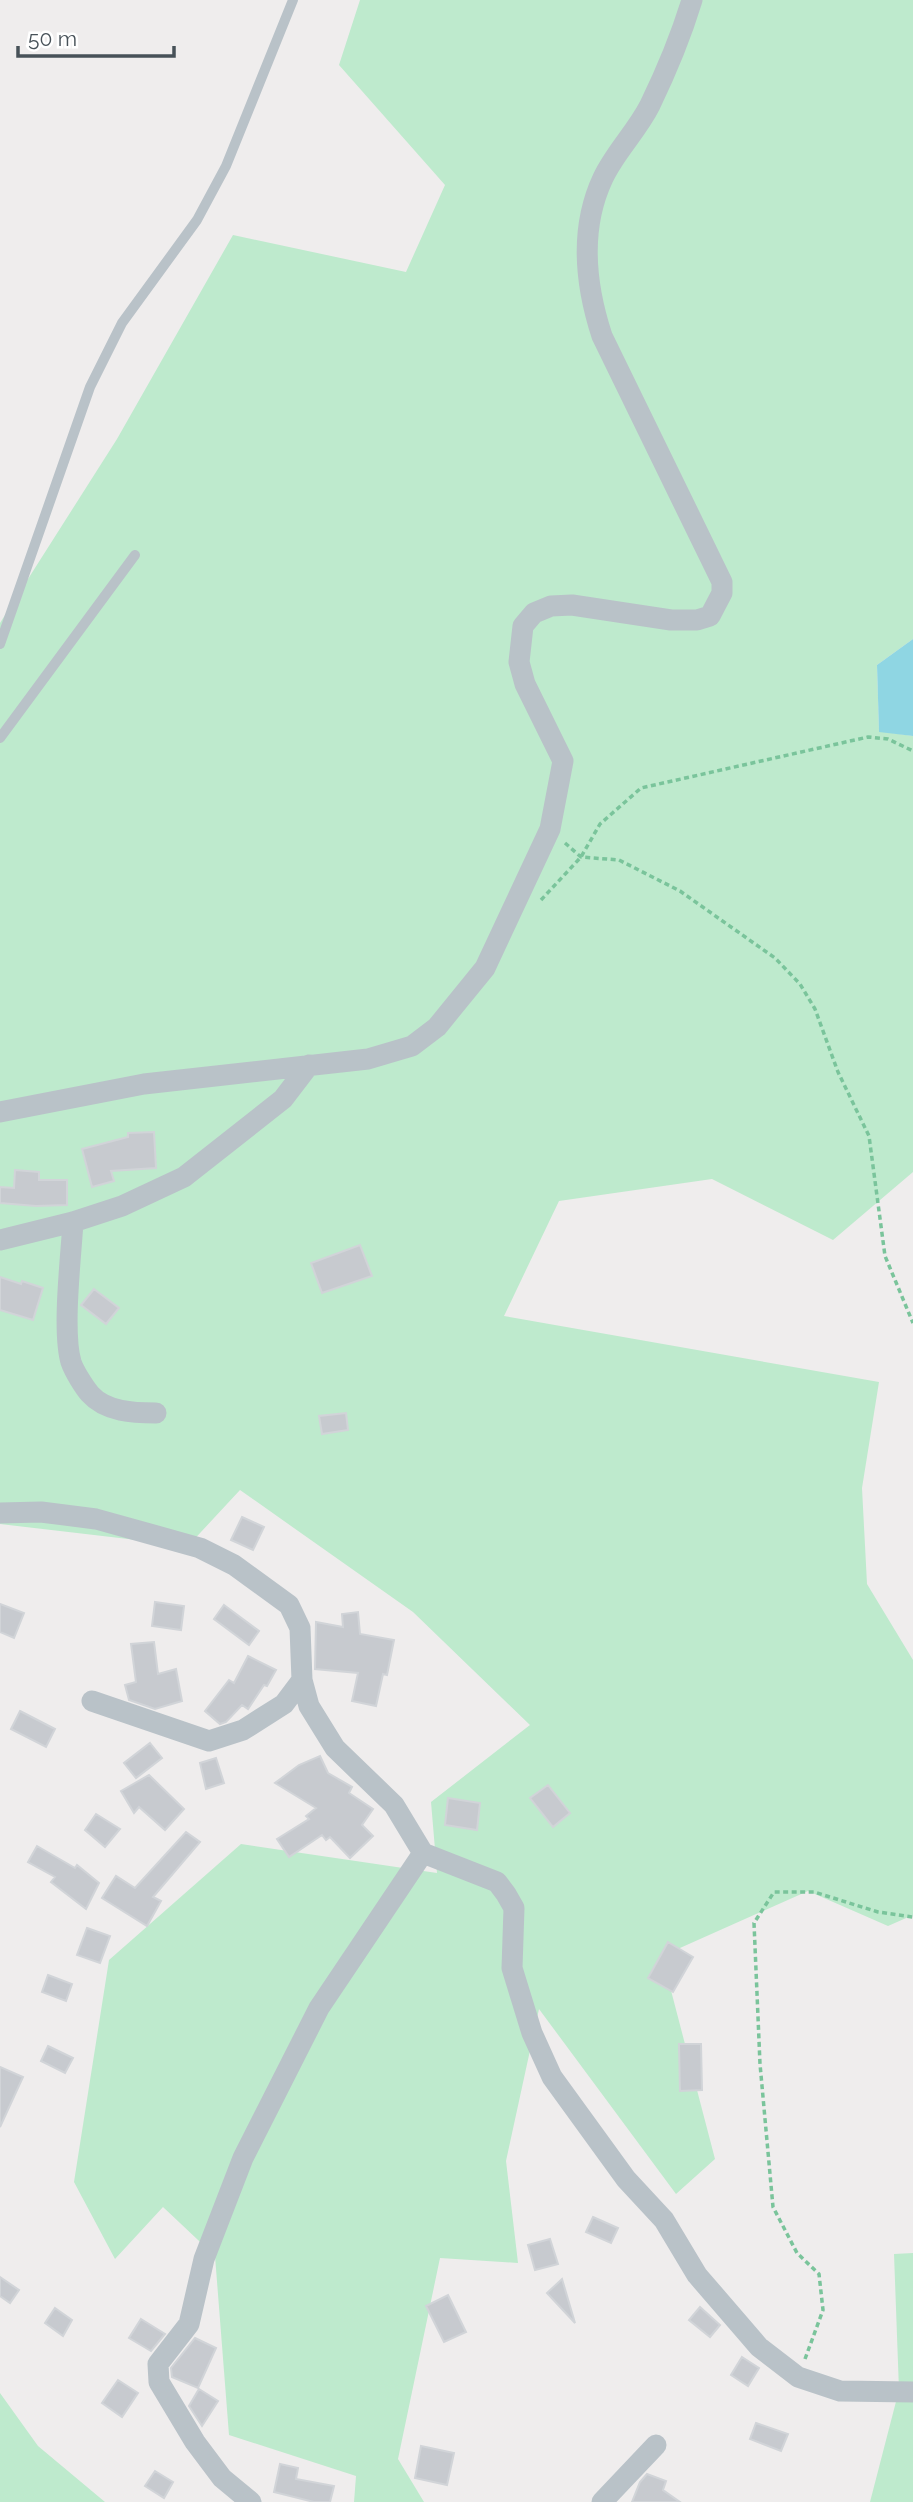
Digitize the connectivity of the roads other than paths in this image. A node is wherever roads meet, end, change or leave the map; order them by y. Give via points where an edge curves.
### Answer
1 (293, 0) edge
2 (692, 0) edge
3 (135, 555) dead end
4 (0, 645) edge
5 (0, 738) edge
6 (309, 1065) junction
7 (0, 1112) edge
8 (73, 1222) junction
9 (0, 1240) edge
10 (156, 1413) dead end
11 (0, 1513) edge
12 (302, 1680) junction
13 (92, 1701) dead end
14 (423, 1853) junction
15 (913, 2392) edge
16 (656, 2445) dead end
17 (251, 2502) edge
18 (602, 2502) edge

1 - 4 lane via 226,166 197,220 122,323 90,387
2 - 6 street via 649,107 603,178 588,222 586,251 592,304 602,336 722,582 722,593 710,616 697,620 572,605 534,613 523,626 519,662 563,761 550,829 485,968 437,1027 412,1046 368,1059
3 - 5 lane
6 - 7 street via 144,1084
6 - 8 street via 283,1099 184,1177 122,1206
8 - 9 street
8 - 10 street via 68,1332 72,1362 91,1395 105,1404 131,1413
11 - 12 street via 41,1512 96,1519 200,1548 234,1565 289,1605 300,1628
12 - 13 street via 284,1704 243,1730 209,1741
12 - 14 street via 309,1706 335,1748 394,1805
14 - 15 street via 497,1882 506,1895 514,1908 512,1968 532,2033 552,2077 626,2179 664,2220 697,2275 759,2347 798,2377 840,2391
14 - 17 street via 319,2008 243,2158 204,2259 189,2324 158,2364 159,2382 195,2442 222,2478
16 - 18 street

